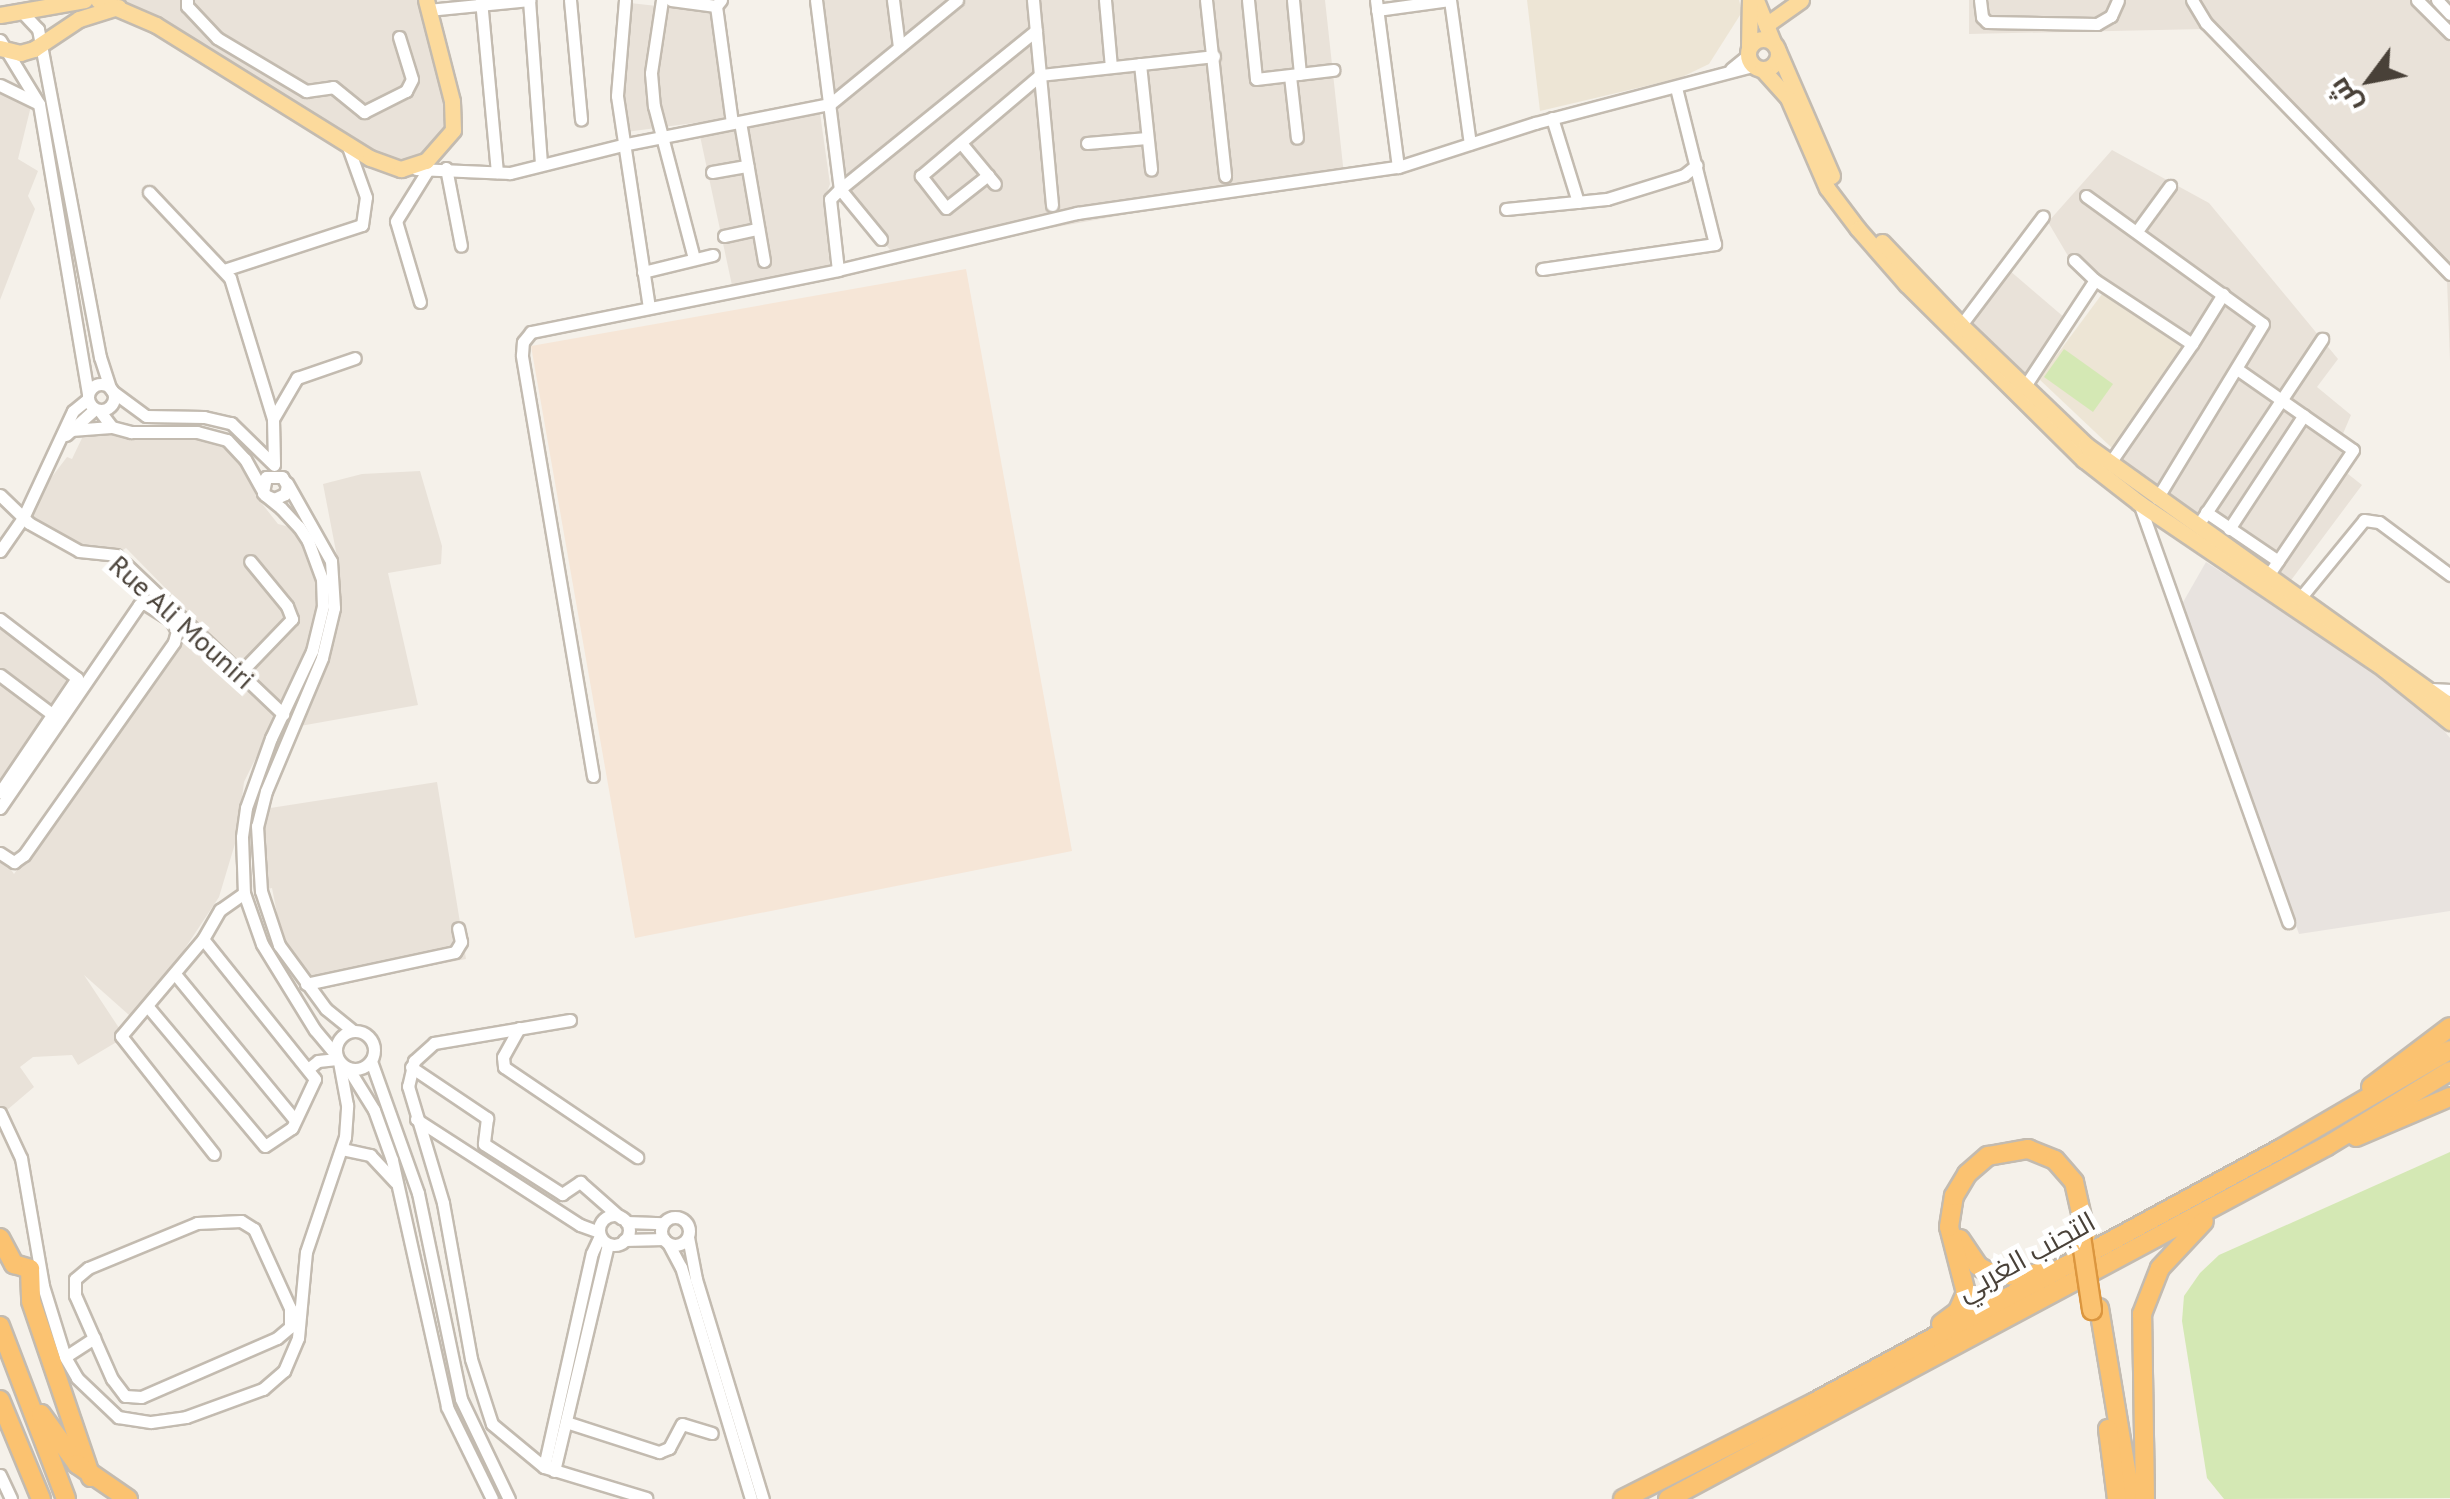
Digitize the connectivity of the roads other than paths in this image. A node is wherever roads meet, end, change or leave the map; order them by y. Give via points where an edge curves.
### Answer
1 (86, 0) edge
2 (98, 0) edge
3 (529, 0) edge
4 (570, 0) edge
5 (625, 0) edge
6 (662, 0) edge
7 (670, 0) edge
8 (816, 0) edge
9 (893, 0) edge
10 (958, 0) edge
11 (1033, 0) edge
12 (1106, 0) edge
13 (1206, 0) edge
14 (1248, 0) edge
15 (1294, 0) edge
16 (1450, 0) edge
17 (1800, 0) edge
18 (1980, 0) edge
19 (2118, 0) edge
20 (2192, 0) edge
21 (2417, 0) edge
22 (2437, 0) edge
23 (186, 2) edge
24 (446, 2) edge
25 (482, 2) edge
26 (718, 3) edge
27 (1757, 4) edge
28 (427, 5) edge
29 (1376, 5) edge
30 (122, 7) junction
31 (8, 12) edge
32 (2450, 14) edge
33 (1766, 26) junction
34 (1036, 30) junction
35 (2450, 33) edge
36 (399, 37) dead end
37 (2, 46) edge
38 (41, 46) junction
39 (1775, 46) junction
40 (899, 47) junction
41 (1214, 56) junction
42 (1753, 59) junction
43 (1140, 64) junction
44 (1111, 67) junction
45 (1334, 70) dead end
46 (1040, 75) junction
47 (1295, 75) junction
48 (0, 85) edge
49 (1676, 87) junction
50 (38, 104) junction
51 (830, 104) junction
52 (1552, 118) junction
53 (582, 120) dead end
54 (736, 123) junction
55 (660, 138) junction
56 (1148, 138) junction
57 (1297, 138) dead end
58 (347, 142) junction
59 (961, 143) junction
60 (1088, 143) dead end
61 (1470, 144) junction
62 (622, 145) junction
63 (541, 165) junction
64 (1696, 165) junction
65 (747, 166) junction
66 (1398, 167) junction
67 (429, 168) junction
68 (446, 168) junction
69 (400, 169) junction
70 (1151, 170) dead end
71 (497, 172) junction
72 (712, 172) dead end
73 (1225, 176) dead end
74 (2170, 186) dead end
75 (840, 190) junction
76 (149, 192) dead end
77 (2086, 196) dead end
78 (1578, 202) junction
79 (1052, 205) dead end
80 (1506, 210) dead end
81 (2043, 216) dead end
82 (758, 229) junction
83 (2137, 232) junction
84 (724, 236) dead end
85 (881, 239) dead end
86 (460, 246) dead end
87 (712, 255) dead end
88 (694, 259) junction
89 (2074, 260) dead end
90 (764, 261) dead end
91 (1542, 269) dead end
92 (224, 270) junction
93 (838, 270) junction
94 (643, 272) junction
95 (2450, 274) edge
96 (2095, 280) junction
97 (2223, 294) junction
98 (420, 302) dead end
99 (649, 307) junction
100 (1961, 326) junction
101 (2322, 339) dead end
102 (2192, 344) junction
103 (355, 358) dead end
104 (2237, 369) junction
105 (2025, 386) junction
106 (111, 390) junction
107 (2280, 396) junction
108 (93, 403) junction
109 (2304, 415) junction
110 (272, 419) junction
111 (112, 427) junction
112 (67, 434) junction
113 (2110, 463) junction
114 (274, 464) junction
115 (284, 479) junction
116 (264, 494) junction
117 (0, 495) edge
118 (2156, 498) junction
119 (2139, 503) junction
120 (23, 518) junction
121 (2202, 519) junction
122 (2229, 529) junction
123 (0, 552) edge
124 (250, 561) dead end
125 (2274, 568) junction
126 (2450, 575) edge
127 (158, 594) junction
128 (2301, 597) junction
129 (147, 605) junction
130 (0, 619) edge
131 (240, 673) junction
132 (0, 675) edge
133 (2432, 690) junction
134 (2450, 690) edge
135 (2450, 706) edge
136 (283, 714) junction
137 (53, 715) junction
138 (2450, 722) edge
139 (593, 776) dead end
140 (0, 792) edge
141 (0, 808) edge
142 (0, 854) edge
143 (244, 893) junction
144 (2288, 922) dead end
145 (458, 928) dead end
146 (203, 938) junction
147 (175, 974) junction
148 (306, 984) junction
149 (149, 1008) junction
150 (570, 1020) dead end
151 (2450, 1027) edge
152 (519, 1028) junction
153 (353, 1031) junction
154 (2450, 1050) edge
155 (340, 1061) junction
156 (370, 1062) junction
157 (411, 1067) junction
158 (309, 1068) junction
159 (2450, 1071) edge
160 (2450, 1097) edge
161 (0, 1113) edge
162 (416, 1118) junction
163 (296, 1120) junction
164 (2314, 1129) junction
165 (2327, 1146) junction
166 (342, 1149) junction
167 (214, 1154) dead end
168 (637, 1157) dead end
169 (2284, 1168) junction
170 (400, 1188) junction
171 (624, 1220) junction
172 (663, 1224) junction
173 (603, 1237) junction
174 (688, 1237) junction
175 (0, 1238) edge
176 (624, 1240) junction
177 (2088, 1240) junction
178 (666, 1241) junction
179 (34, 1268) junction
180 (2096, 1309) junction
181 (0, 1326) edge
182 (94, 1338) junction
183 (65, 1357) junction
184 (17, 1376) junction
185 (1854, 1380) junction
186 (0, 1402) edge
187 (566, 1422) junction
188 (712, 1433) dead end
189 (549, 1469) junction
190 (0, 1475) edge
191 (91, 1477) junction
192 (646, 1498) edge
193 (11, 1499) edge
194 (33, 1499) edge
195 (41, 1499) edge
196 (66, 1499) edge
197 (128, 1499) edge
198 (492, 1499) edge
199 (509, 1499) edge
200 (751, 1499) edge
201 (763, 1499) edge
202 (1622, 1499) edge
203 (1668, 1499) edge
204 (2117, 1499) edge
205 (2132, 1499) edge
206 (2144, 1499) edge

1 - 31 main road
2 - 30 main road
3 - 25 street
3 - 63 street
4 - 53 street
5 - 62 street via 617,71
6 - 55 street via 651,73
7 - 26 street
8 - 51 street
9 - 40 street
10 - 40 street
11 - 34 street
12 - 44 street
13 - 41 street
14 - 47 street via 1256,80
15 - 47 street
16 - 29 street
16 - 61 street
17 - 33 main road
18 - 19 street via 1987,22 2096,24 2111,16
20 - 95 street via 2206,23
21 - 35 street
22 - 32 street
23 - 36 street via 217,38 306,91 333,87 364,112 406,91 412,79
24 - 25 street
24 - 28 street
25 - 71 street
26 - 54 street
27 - 33 main road
27 - 42 main road
28 - 69 main road via 453,130 426,161
29 - 66 street
30 - 38 main road via 78,18
30 - 58 main road
31 - 38 street via 34,22
33 - 39 main road
34 - 46 street
34 - 75 street
37 - 38 main road via 20,53
37 - 50 street
38 - 106 street
39 - 42 main road via 1758,39
39 - 42 main road via 1772,66
39 - 100 main road via 1836,184
40 - 51 street
41 - 43 street
41 - 73 street
42 - 49 street via 1724,75
42 - 119 main road via 1788,98 1827,188 1906,284 2071,448
43 - 44 street
43 - 56 street
44 - 46 street
45 - 47 street
46 - 59 street
46 - 79 street
47 - 57 street
48 - 50 street
49 - 52 street
49 - 64 street
50 - 108 street
51 - 54 street
51 - 75 street
52 - 61 street
52 - 78 street
54 - 55 street
54 - 65 street
55 - 62 street
55 - 88 street
56 - 60 street
56 - 70 street
58 - 69 main road
58 - 92 street via 366,197 362,225
59 - 59 street via 921,176 946,208 991,179
61 - 66 street
62 - 63 street
62 - 94 street
63 - 71 street
64 - 78 street via 1638,192
64 - 91 street via 1715,244
65 - 72 street
65 - 82 street
66 - 93 street via 1077,213
67 - 68 street
67 - 69 street
67 - 98 street via 396,221
68 - 71 street
68 - 86 street
74 - 83 street
75 - 85 street
75 - 93 street via 830,200
76 - 92 street
77 - 83 street
78 - 80 street
81 - 100 street
82 - 84 street
82 - 90 street
83 - 97 street
87 - 88 street
88 - 94 street
89 - 96 street
92 - 110 street
93 - 99 street
94 - 99 street
96 - 102 street
96 - 105 street
97 - 102 street
97 - 104 street via 2262,324
99 - 139 street via 544,327 522,342
100 - 105 main road
101 - 107 street
102 - 113 street
103 - 110 street via 297,378
104 - 107 street
104 - 118 street
105 - 113 main road
106 - 108 street via 112,403
106 - 108 street via 95,386
106 - 114 street via 146,416 231,423
107 - 109 street
107 - 121 street
108 - 111 street
108 - 112 street
109 - 122 street
109 - 125 street via 2349,443 2353,454
110 - 114 street
111 - 112 street
111 - 116 street via 226,440 246,459
112 - 120 street
113 - 118 main road
114 - 115 street
115 - 116 street via 266,477
115 - 116 street via 282,497
115 - 148 street via 322,540 334,584 330,633 257,826 270,928
116 - 136 street via 299,527 322,579 320,626
117 - 120 street, Rue Ali Mouniri
118 - 121 main road
119 - 138 main road via 2384,669
119 - 144 street
120 - 123 street
120 - 127 street, Rue Ali Mouniri via 79,551 116,555
121 - 122 street
121 - 125 main road
122 - 125 street
124 - 131 street via 292,620
125 - 128 main road
126 - 128 street via 2379,522 2364,520
127 - 129 street
127 - 131 street, Rue Ali Mouniri
128 - 133 main road
129 - 141 street via 139,605
129 - 142 street via 171,620 174,642 24,855 14,862
130 - 137 street via 76,675
131 - 136 street, Rue Ali Mouniri
132 - 137 street
133 - 134 street
133 - 135 main road
136 - 143 street via 246,808
137 - 140 street
143 - 146 street via 226,903
143 - 155 street via 262,944
145 - 148 street via 455,952
146 - 147 street
146 - 158 street
147 - 149 street
147 - 163 street
148 - 153 street
149 - 163 street via 265,1146
149 - 167 street via 122,1036
150 - 152 street
151 - 164 highway
152 - 157 street via 440,1041
152 - 168 street via 504,1066
153 - 155 street via 338,1041
153 - 156 street via 371,1040
154 - 164 highway, التجنب الغربي
155 - 156 street via 358,1070
155 - 158 street
155 - 166 street via 347,1105
155 - 170 street via 378,1120
156 - 199 street via 418,1193 461,1399
157 - 162 street
157 - 171 street via 488,1118 484,1144 562,1194 580,1182
158 - 163 street via 314,1089
159 - 165 highway, التجنب الغربي
160 - 165 highway
161 - 179 street via 22,1158
162 - 173 street
162 - 189 street via 443,1203 471,1359 490,1419
164 - 177 highway, التجنب الغربي
165 - 169 highway, التجنب الغربي
166 - 170 street via 376,1158
166 - 183 street via 306,1252 298,1338 284,1371 263,1389 186,1417 118,1417
169 - 203 highway, التجنب الغربي
169 - 206 highway via 2187,1234 2148,1293 2139,1337
170 - 198 street via 440,1385
171 - 172 street
171 - 173 street via 604,1219
171 - 176 street
172 - 174 street via 670,1217 684,1219
172 - 178 street
173 - 176 street
173 - 187 street
173 - 189 street via 592,1253
174 - 178 street via 679,1245
174 - 201 street
175 - 179 highway via 14,1264
176 - 178 street
177 - 177 highway via 2039,1273 2002,1277 1966,1252 1958,1209 1983,1167 2006,1156 2029,1157 2062,1176
177 - 180 highway, bridge
177 - 185 highway, التجنب الغربي
177 - 185 highway via 2074,1182 2055,1160 2028,1149 1988,1156 1966,1174 1950,1212 1964,1302
178 - 200 street via 682,1267
179 - 183 street
179 - 191 highway via 31,1301
180 - 204 highway
180 - 205 highway
181 - 184 highway
182 - 182 street via 117,1389 132,1398 278,1338 292,1318 251,1225 197,1223 80,1272 75,1294
182 - 183 street
184 - 191 highway
184 - 196 highway
185 - 202 highway, التجنب الغربي
186 - 194 highway
186 - 195 highway
187 - 188 street via 659,1452 669,1448 680,1425
187 - 189 street
189 - 192 street
190 - 193 street
191 - 197 highway

